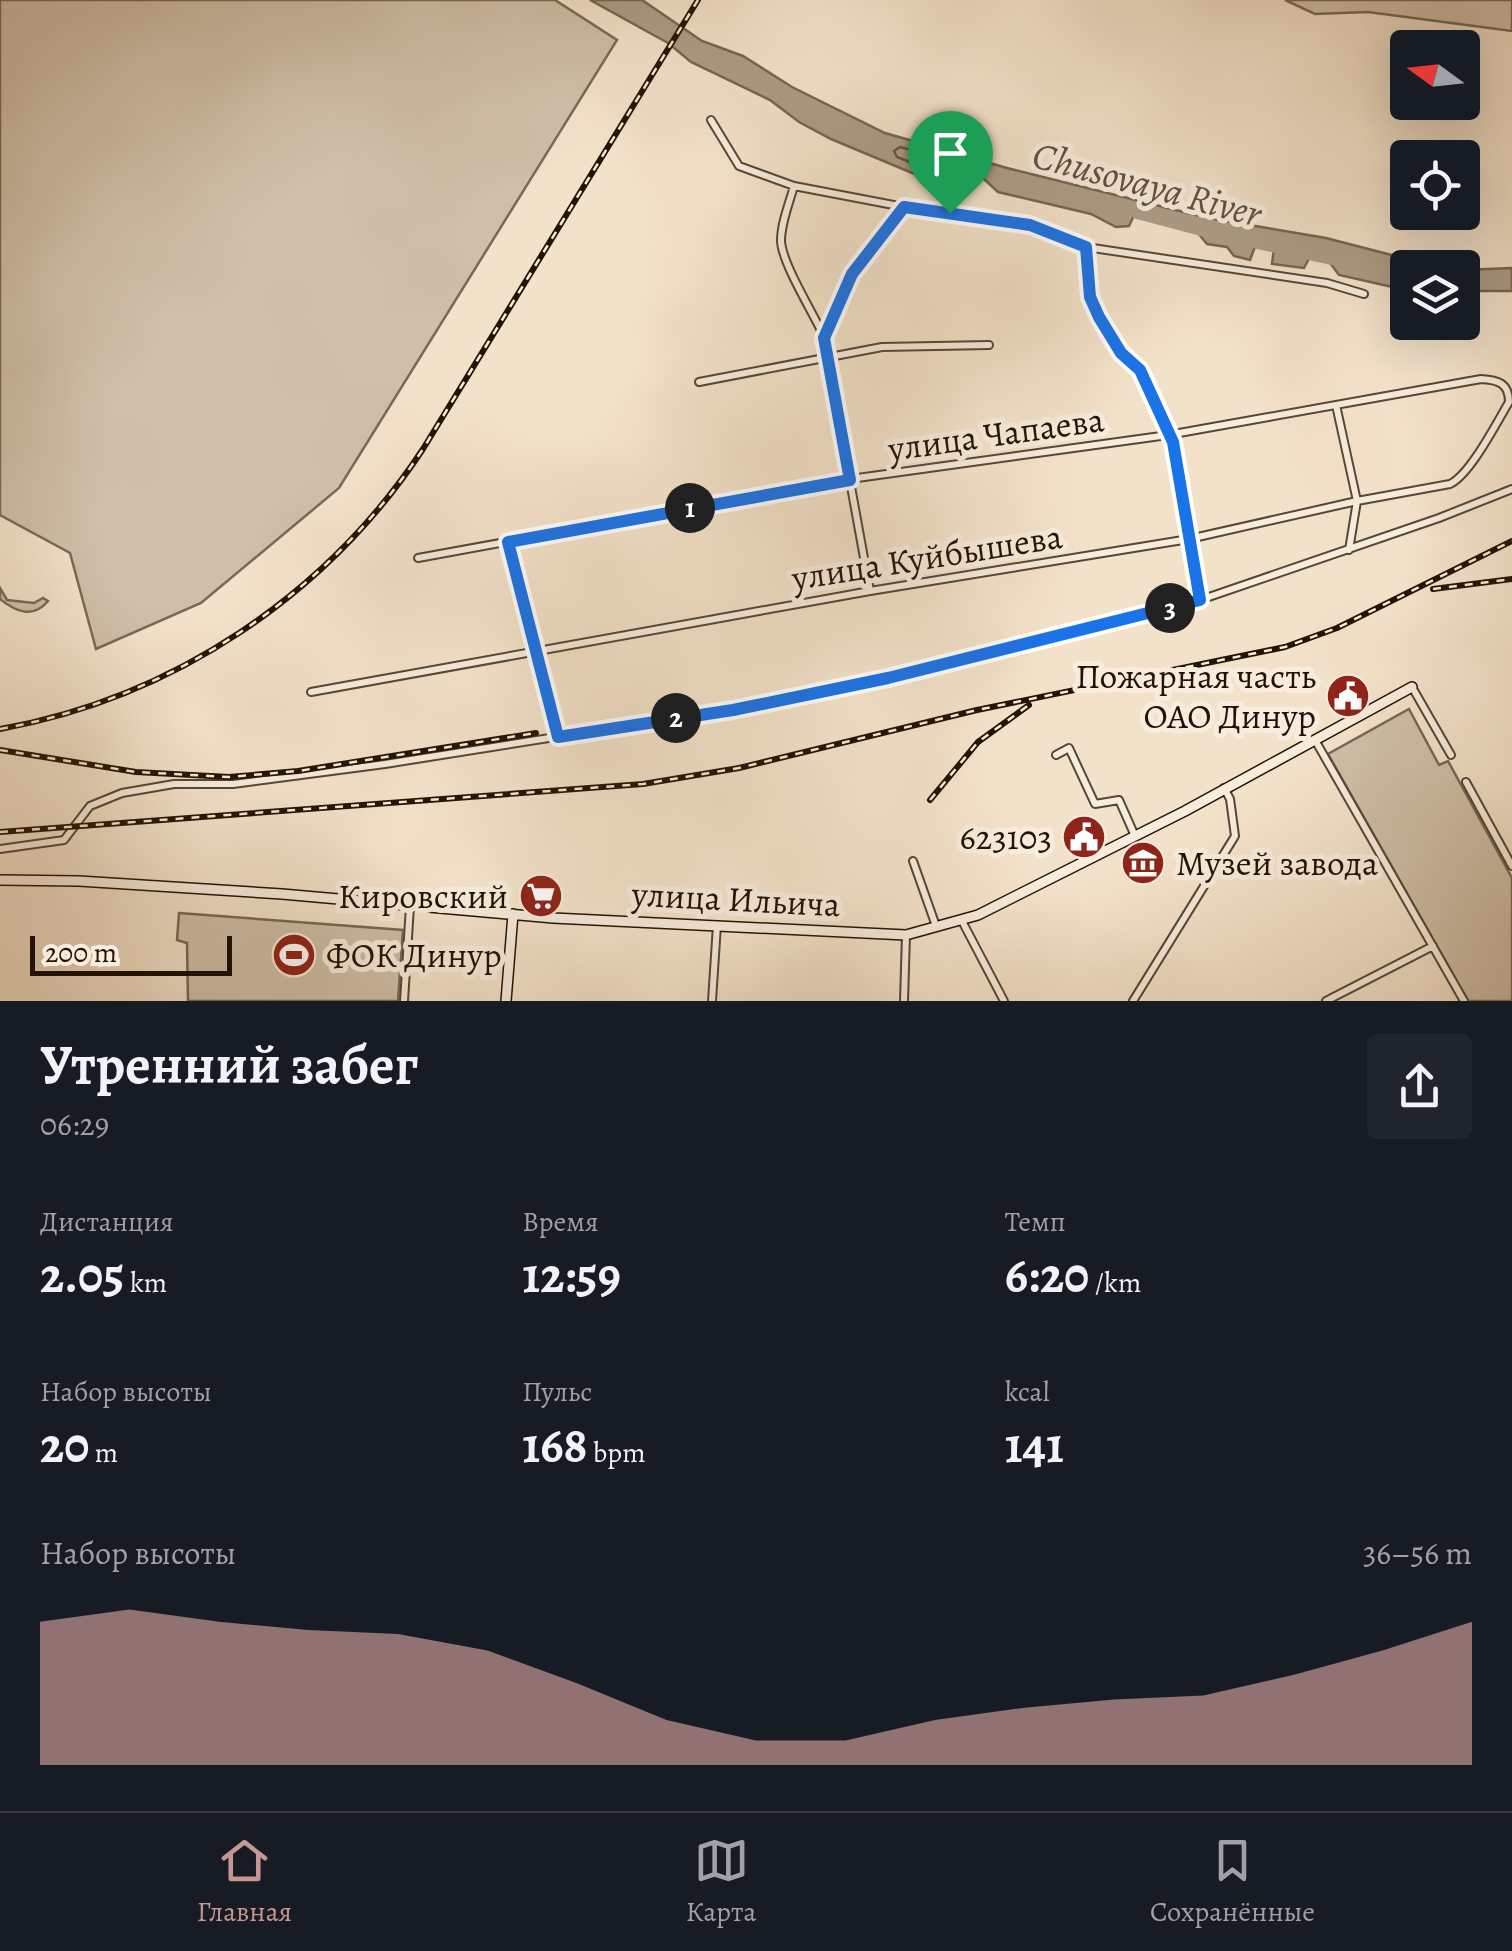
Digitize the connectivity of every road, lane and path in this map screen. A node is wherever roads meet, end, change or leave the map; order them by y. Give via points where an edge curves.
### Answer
1 (711, 120) dead end
2 (794, 186) junction
3 (904, 207) junction
4 (1086, 247) junction
5 (1364, 294) dead end
6 (824, 338) junction
7 (990, 346) dead end
8 (829, 358) junction
9 (698, 382) dead end
10 (1510, 402) joint
11 (1336, 406) junction
12 (1168, 435) junction
13 (850, 480) junction
14 (1512, 489) edge
15 (1357, 501) junction
16 (1189, 539) junction
17 (508, 542) junction
18 (1348, 550) junction
19 (418, 558) dead end
20 (870, 591) junction
21 (1200, 600) junction
22 (535, 651) junction
23 (1412, 687) joint
24 (310, 692) dead end
25 (558, 737) junction
26 (1316, 740) junction
27 (1056, 755) dead end
28 (1451, 756) dead end
29 (1466, 782) dead end
30 (1224, 788) junction
31 (1135, 836) junction
32 (0, 850) edge
33 (913, 862) dead end
34 (1512, 866) edge
35 (0, 880) edge
36 (410, 906) junction
37 (512, 914) junction
38 (962, 921) junction
39 (717, 924) junction
40 (936, 928) junction
41 (906, 935) junction
42 (1432, 946) junction
43 (404, 1001) edge
44 (506, 1001) edge
45 (712, 1001) edge
46 (904, 1001) edge
47 (1004, 1001) edge
48 (1133, 1001) edge
49 (1326, 1001) edge
50 (1464, 1001) edge

1 - 2 street via 739,166
2 - 3 street
2 - 6 street via 781,242 784,260
3 - 4 street via 1030,225
3 - 6 street via 852,274
4 - 5 street
4 - 12 street via 1090,297 1121,353 1140,370
6 - 8 street
7 - 8 street via 882,347
8 - 9 street
8 - 13 street
10 - 11 street, улица Чапаева via 1506,386 1481,379
10 - 15 street, улица Куйбышева via 1458,480
11 - 12 street, улица Чапаева
11 - 15 street
12 - 13 street, улица Чапаева
12 - 16 street
13 - 17 street, улица Чапаева
13 - 20 street
14 - 18 street
15 - 16 street, улица Куйбышева
15 - 18 street
16 - 20 street, улица Куйбышева
16 - 21 street
17 - 19 street, улица Чапаева
17 - 22 street
18 - 21 street
20 - 22 street, улица Куйбышева
21 - 25 street via 888,678
22 - 24 street, улица Куйбышева
22 - 25 street
23 - 26 street, улица Ильича
23 - 28 street
25 - 32 street via 233,784 122,793 90,806 64,840
26 - 30 street, улица Ильича
26 - 42 street
27 - 31 street via 1069,748 1095,804 1120,800
29 - 34 street
30 - 31 street, улица Ильича
30 - 48 street via 1235,836
31 - 38 street, улица Ильича
33 - 40 street
35 - 36 street, улица Ильича
36 - 37 street, улица Ильича
36 - 43 street
37 - 39 street, улица Ильича
37 - 44 street
38 - 40 street, улица Ильича
38 - 47 street
39 - 41 street, улица Ильича
39 - 45 street
40 - 41 street, улица Ильича
41 - 46 street
42 - 49 street
42 - 50 street

